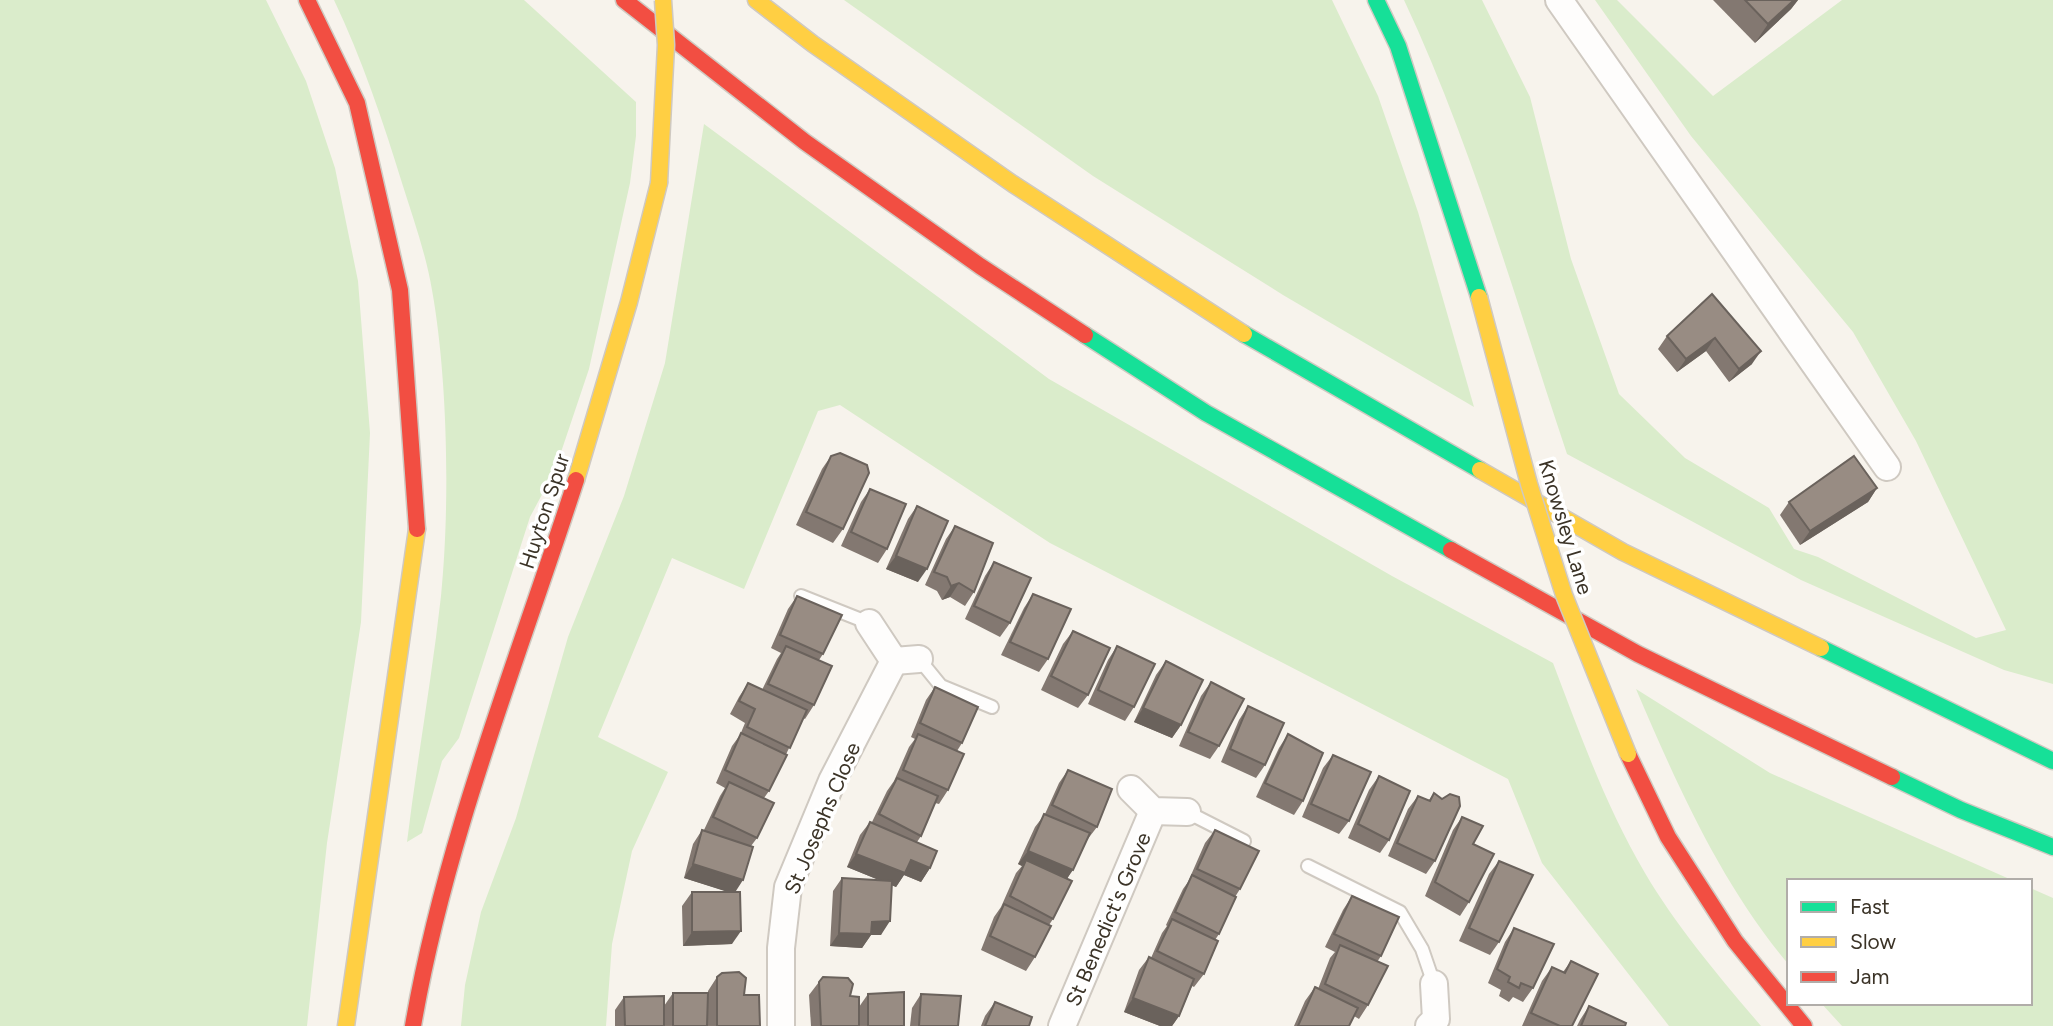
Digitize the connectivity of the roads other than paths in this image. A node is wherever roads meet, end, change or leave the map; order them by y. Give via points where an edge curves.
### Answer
1 (307, 0) edge
2 (624, 0) edge
3 (663, 0) edge
4 (756, 0) edge
5 (1376, 0) edge
6 (1559, 0) edge
7 (1887, 467) dead end
8 (801, 596) edge
9 (869, 623) joint
10 (907, 660) junction
11 (992, 707) dead end
12 (2053, 761) edge
13 (1130, 789) dead end
14 (1153, 811) junction
15 (1187, 811) joint
16 (1244, 841) edge
17 (2053, 847) edge
18 (1308, 866) dead end
19 (1434, 984) joint
20 (1437, 1024) edge
21 (346, 1026) edge
22 (412, 1026) edge
23 (781, 1026) edge
24 (1062, 1026) edge
25 (1804, 1026) edge

1 - 21 main road via 357,103 400,290 418,537
2 - 17 main road via 805,142 980,266 1206,413 1638,654 1961,810
3 - 22 main road, Huyton Spur, bridge via 666,45 659,183 640,264 584,459 477,779 421,971
4 - 12 main road via 1013,184 1234,328 1623,552
5 - 25 main road, Knowsley Lane, bridge via 1398,46 1479,297 1563,595 1628,754 1668,836 1735,941
6 - 7 street
8 - 9 lane
9 - 10 street
10 - 11 lane via 940,686
10 - 23 street, St Josephs Close via 832,782 788,887 781,948
13 - 14 street, St Benedict's Grove
14 - 15 street, St Benedict's Grove
14 - 24 street, St Benedict's Grove
15 - 16 lane
18 - 19 lane via 1400,912 1422,949
19 - 20 street

